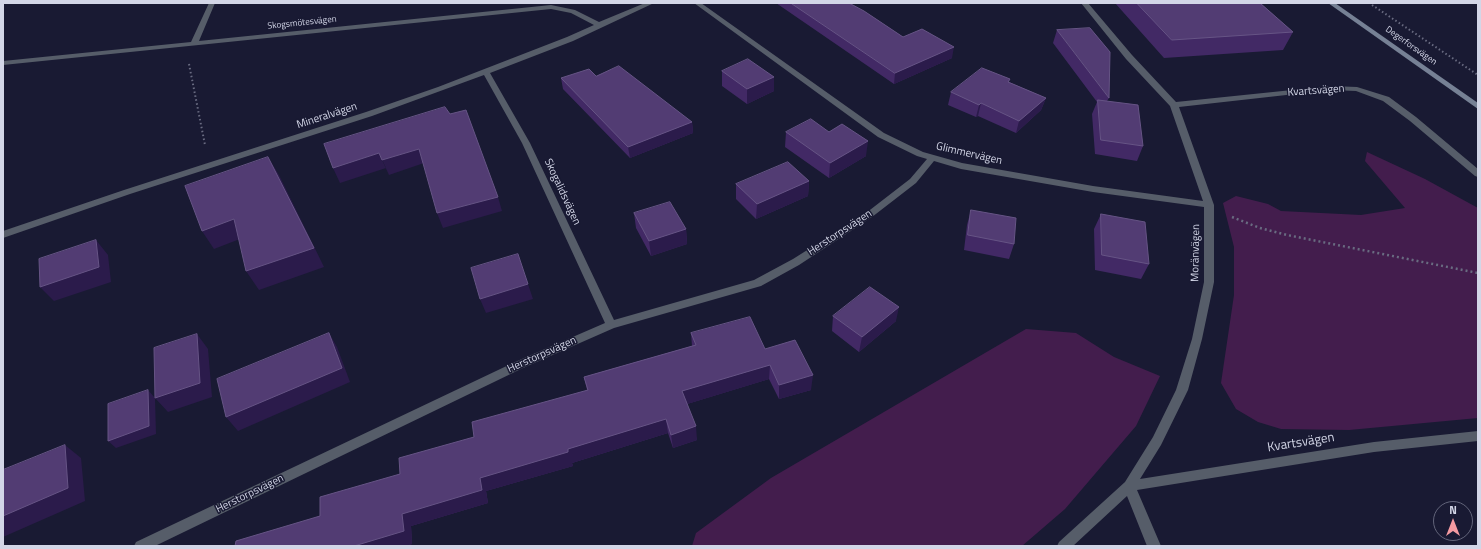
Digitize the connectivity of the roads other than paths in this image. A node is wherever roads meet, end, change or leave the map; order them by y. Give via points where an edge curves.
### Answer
1 (212, 3) edge
2 (651, 3) edge
3 (697, 3) edge
4 (1084, 3) edge
5 (1331, 3) edge
6 (599, 25) junction
7 (194, 43) junction
8 (3, 63) edge
9 (486, 72) junction
10 (1174, 104) junction
11 (1478, 106) edge
12 (933, 157) junction
13 (1478, 174) edge
14 (1209, 205) junction
15 (3, 235) edge
16 (611, 325) junction
17 (1478, 436) edge
18 (1129, 486) junction
19 (141, 546) edge
20 (1064, 546) edge
21 (1154, 546) edge

1 - 7 street
2 - 6 street, Mineralvägen
3 - 12 street, Glimmervägen via 881,135 920,154
4 - 10 street, Moränvägen via 1129,57
5 - 11 main road, Degerforsvägen
6 - 7 street, Skogsmötesvägen via 573,12 551,7
6 - 9 street, Mineralvägen via 570,40
7 - 8 street, Skogsmötesvägen
9 - 15 street, Mineralvägen via 369,114 83,206
9 - 16 street, Skogalidsvägen via 526,143
10 - 13 street, Kvartsvägen via 1331,88 1357,89 1386,99
10 - 14 street, Moränvägen
12 - 14 street, Glimmervägen via 961,166 1093,189
12 - 16 street, Herstorpsvägen via 913,181 869,215 796,262 757,283
14 - 18 street, Moränvägen via 1209,282 1197,339 1182,390 1158,441
16 - 19 street, Herstorpsvägen via 519,365
17 - 18 street, Kvartsvägen via 1374,446
18 - 20 street, Moränvägen
18 - 21 street

